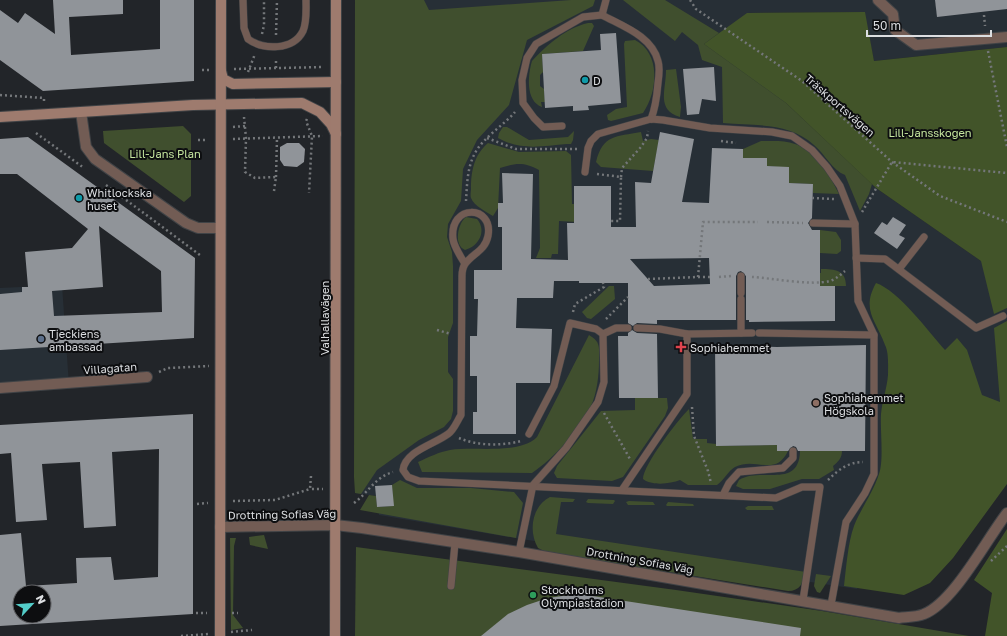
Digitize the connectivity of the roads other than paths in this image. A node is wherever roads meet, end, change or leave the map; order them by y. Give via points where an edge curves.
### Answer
1 (221, 0) edge
2 (243, 0) edge
3 (306, 0) edge
4 (336, 0) edge
5 (606, 0) edge
6 (878, 0) edge
7 (602, 15) junction
8 (1007, 37) edge
9 (220, 69) junction
10 (336, 82) junction
11 (220, 105) junction
12 (80, 112) junction
13 (0, 117) edge
14 (651, 119) junction
15 (562, 126) dead end
16 (337, 136) junction
17 (585, 172) road end
18 (813, 223) road end
19 (855, 224) junction
20 (220, 228) junction
21 (924, 238) dead end
22 (856, 258) junction
23 (465, 264) junction
24 (899, 270) junction
25 (740, 276) road end
26 (1003, 316) dead end
27 (628, 328) dead end
28 (637, 328) dead end
29 (741, 333) junction
30 (603, 334) junction
31 (687, 334) junction
32 (874, 336) junction
33 (147, 377) road end
34 (0, 388) edge
35 (529, 434) road end
36 (793, 451) dead end
37 (533, 485) junction
38 (622, 490) junction
39 (723, 495) junction
40 (1007, 513) edge
41 (335, 525) junction
42 (220, 527) junction
43 (455, 543) junction
44 (519, 552) junction
45 (451, 586) dead end
46 (803, 600) junction
47 (831, 604) junction
48 (220, 635) edge
49 (335, 636) edge

1 - 9 main road
2 - 3 lane via 244,28 248,39 258,45 273,46 287,45 300,36 305,24
4 - 10 main road, Valhallavägen
5 - 7 lane
6 - 8 street via 893,14 895,30 916,45
7 - 14 lane via 646,40 656,53 659,63 658,90
7 - 15 lane via 582,17 536,44 527,58 522,80 523,103 543,127
9 - 10 main road via 224,79 233,84
9 - 11 main road
10 - 16 main road, Valhallavägen
11 - 12 main road
11 - 16 main road via 302,103 325,117
11 - 20 main road
12 - 13 main road
12 - 20 street via 86,147 95,159 186,223 198,228
14 - 17 lane via 598,134 588,148
14 - 19 lane via 792,136 812,150 827,167 840,186
16 - 41 main road, Valhallavägen
18 - 19 lane
19 - 22 lane
20 - 42 main road
21 - 24 lane
22 - 24 lane via 885,259
22 - 32 lane via 858,301
23 - 23 lane via 486,244 489,234 487,223 474,211 465,212 456,220 454,228 453,240
23 - 37 lane via 462,276 461,415 450,433 410,457 404,463 403,470 408,477 419,481
24 - 26 lane via 976,328
25 - 29 lane
27 - 30 lane via 616,328
28 - 31 lane
29 - 31 lane
29 - 32 lane
30 - 35 lane via 596,329 570,323 554,386
30 - 37 lane via 604,382 598,402 566,448
31 - 38 lane via 687,394
32 - 47 lane via 874,474 846,522
33 - 34 street, Villagatan
36 - 39 lane via 793,458 783,468 739,472
37 - 38 lane
37 - 44 lane
38 - 39 lane
39 - 46 lane via 776,498 802,487 820,487
40 - 47 street, Drottning Sofias Väg via 943,602 923,614 900,618
41 - 42 street, Drottning Sofias Väg
41 - 43 street, Drottning Sofias Väg
41 - 49 main road, Valhallavägen
42 - 48 main road
43 - 44 street, Drottning Sofias Väg
43 - 45 lane
44 - 46 street, Drottning Sofias Väg
46 - 47 street, Drottning Sofias Väg

